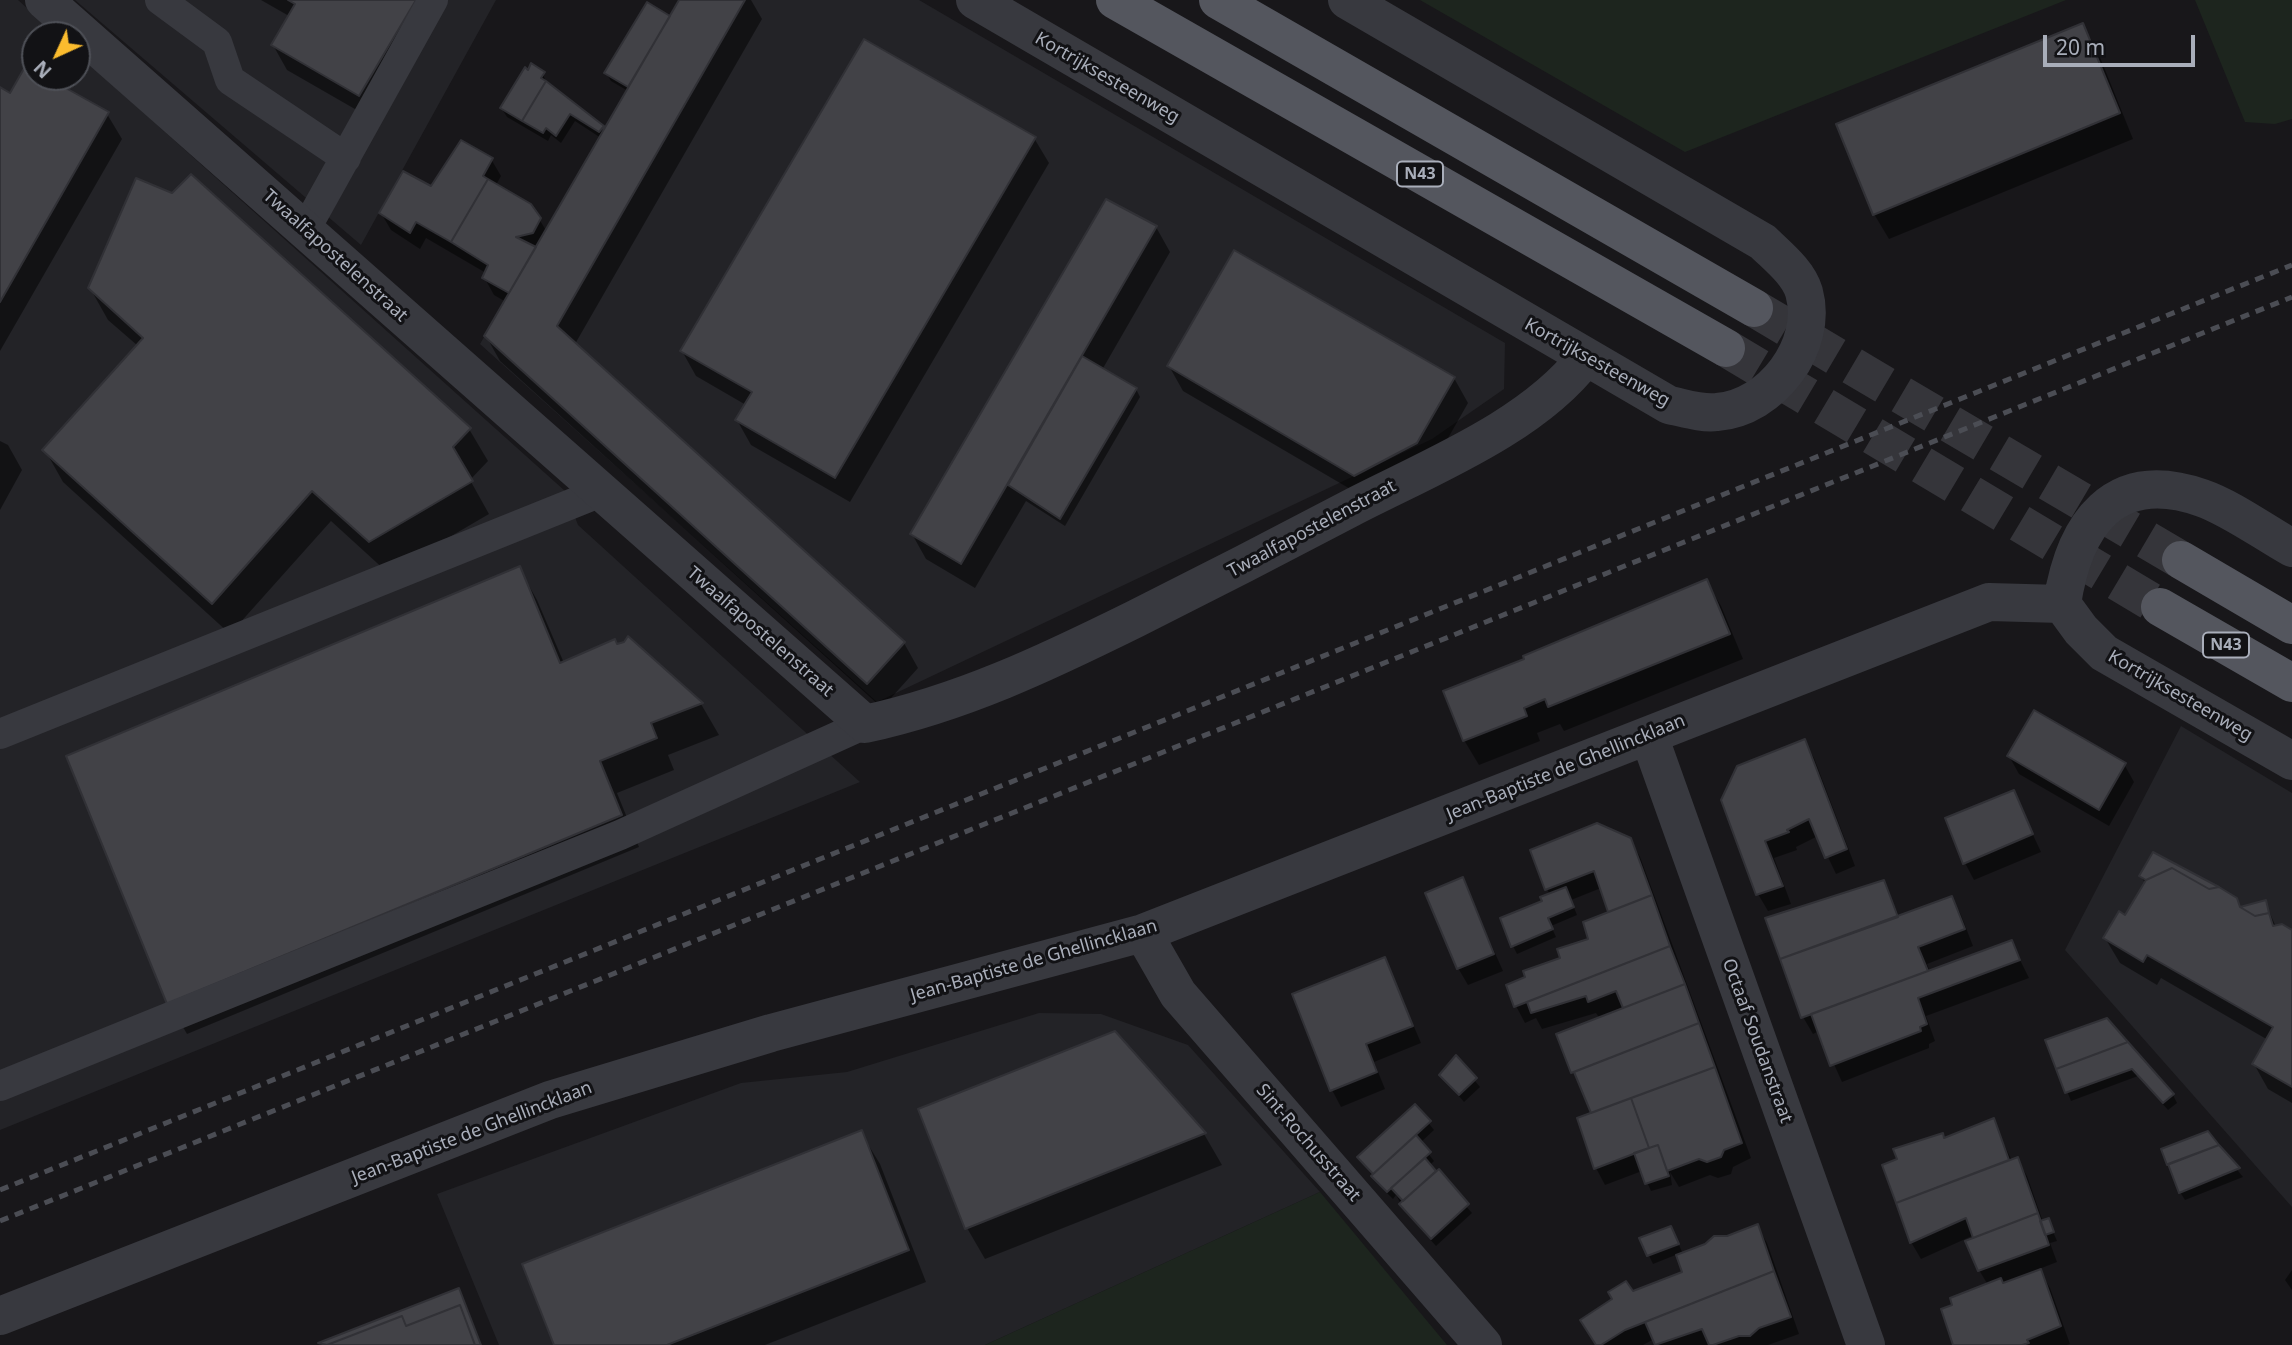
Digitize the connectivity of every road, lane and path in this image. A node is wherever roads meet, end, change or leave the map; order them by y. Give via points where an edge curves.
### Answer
1 (44, 0) edge
2 (160, 0) edge
3 (433, 0) edge
4 (975, 0) edge
5 (1115, 0) edge
6 (1218, 0) edge
7 (1347, 0) edge
8 (346, 158) junction
9 (305, 230) junction
10 (1754, 308) tunnel mouth
11 (1726, 348) tunnel mouth
12 (1585, 358) junction
13 (601, 492) junction
14 (2292, 548) edge
15 (2181, 560) tunnel mouth
16 (2062, 604) junction
17 (2160, 607) tunnel mouth
18 (2292, 625) edge
19 (2292, 683) edge
20 (865, 724) junction
21 (0, 734) edge
22 (1648, 736) junction
23 (2292, 761) edge
24 (1143, 933) junction
25 (0, 1086) edge
26 (0, 1316) edge
27 (1483, 1345) edge
28 (1866, 1345) edge

1 - 9 street, Twaalfapostelenstraat
2 - 8 lane via 217,42 230,80
3 - 8 lane
4 - 12 street, Kortrijksesteenweg
5 - 11 main road, N43
6 - 10 main road
7 - 12 street, Kortrijksesteenweg via 1763,242 1788,266 1804,291 1806,327 1793,365 1755,402 1717,413 1669,405
8 - 9 lane
9 - 13 street, Twaalfapostelenstraat
12 - 20 street, Twaalfapostelenstraat via 1544,398 1495,432 1235,569 1024,675 914,714
13 - 20 street, Twaalfapostelenstraat
13 - 21 lane
14 - 16 street via 2202,498 2158,490 2129,492 2106,506 2082,533
15 - 18 main road
16 - 22 street, Jean-Baptiste de Ghellincklaan via 1989,602
16 - 23 street, Kortrijksesteenweg via 2104,653
17 - 19 main road, N43
20 - 25 lane via 621,835
22 - 24 street, Jean-Baptiste de Ghellincklaan
22 - 28 street, Octaaf Soudanstraat
24 - 26 street, Jean-Baptiste de Ghellincklaan via 771,1033 550,1100
24 - 27 street, Sint-Rochusstraat via 1178,994

